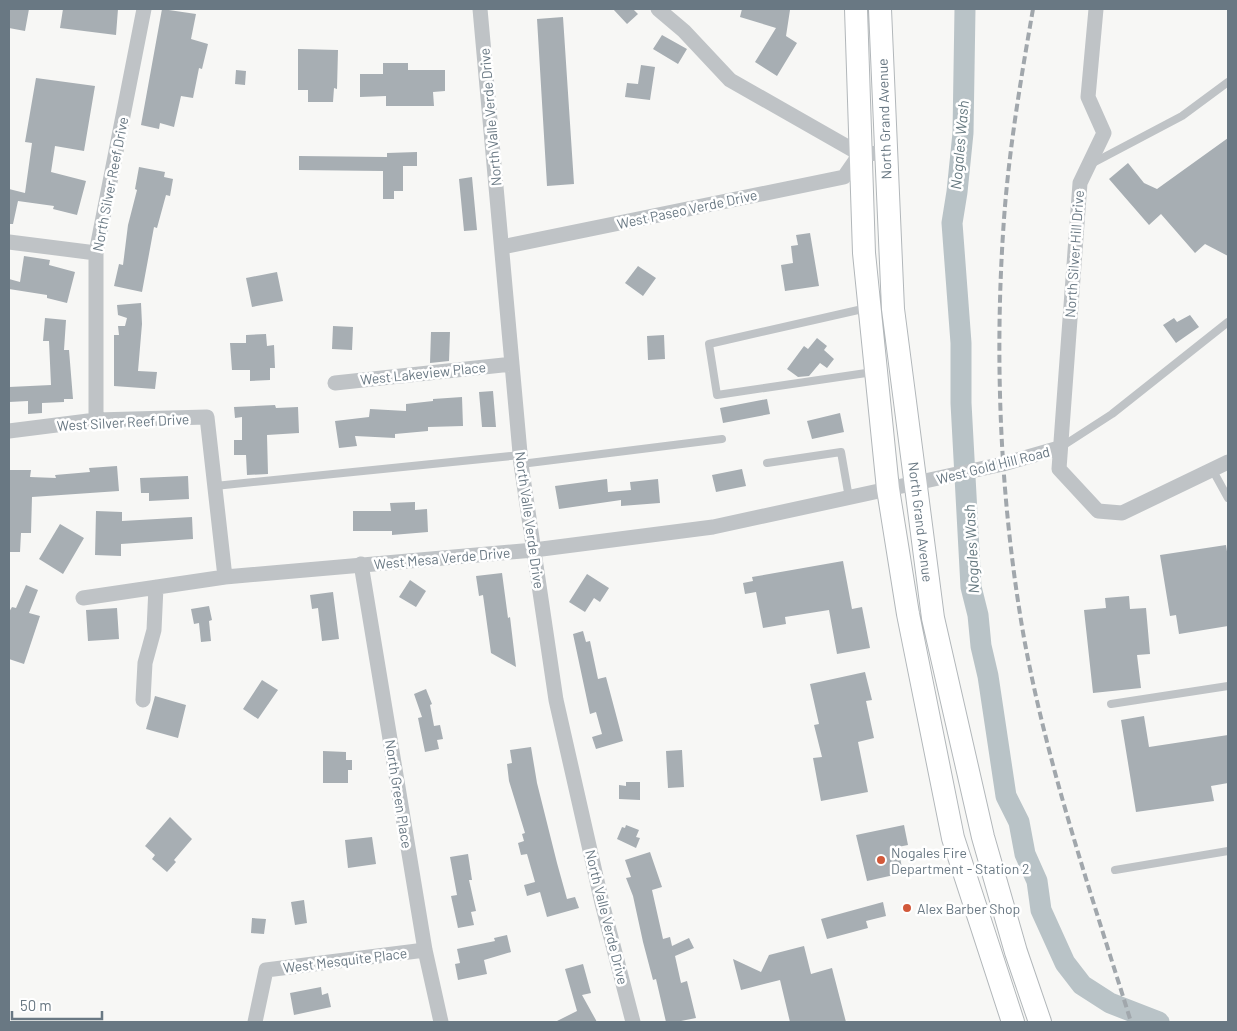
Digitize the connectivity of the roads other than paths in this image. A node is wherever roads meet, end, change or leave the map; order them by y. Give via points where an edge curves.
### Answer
1 (144, 9) edge
2 (480, 9) edge
3 (658, 9) edge
4 (856, 9) edge
5 (880, 9) edge
6 (1096, 9) edge
7 (1228, 82) edge
8 (885, 153) junction
9 (860, 154) junction
10 (1088, 166) junction
11 (9, 242) edge
12 (502, 247) junction
13 (96, 253) junction
14 (869, 308) junction
15 (1228, 322) edge
16 (512, 364) junction
17 (875, 372) junction
18 (335, 383) dead end
19 (96, 420) junction
20 (9, 431) edge
21 (722, 439) dead end
22 (1059, 448) junction
23 (521, 459) junction
24 (1228, 462) edge
25 (767, 463) dead end
26 (1212, 469) junction
27 (916, 484) junction
28 (215, 486) junction
29 (888, 490) junction
30 (849, 498) junction
31 (1228, 498) edge
32 (534, 550) junction
33 (361, 564) junction
34 (225, 577) junction
35 (156, 587) junction
36 (83, 598) dead end
37 (1228, 686) edge
38 (143, 700) dead end
39 (1111, 704) dead end
40 (1228, 851) edge
41 (1115, 870) dead end
42 (425, 950) junction
43 (255, 1020) edge
44 (441, 1022) edge
45 (633, 1022) edge
46 (1013, 1022) edge
47 (1040, 1022) edge

1 - 13 street, North Silver Reef Drive
2 - 12 street, North Valle Verde Drive
3 - 9 street via 684,31 730,80
4 - 9 main road, North Grand Avenue
5 - 8 main road, North Grand Avenue
6 - 10 street, North Silver Hill Drive via 1088,97 1104,133
7 - 10 lane via 1182,116
8 - 9 street
8 - 27 main road, North Grand Avenue via 893,309
9 - 12 street, West Paseo Verde Drive via 844,177
9 - 14 main road, North Grand Avenue
10 - 22 street, North Silver Hill Drive via 1080,182
11 - 13 street
12 - 16 street, North Valle Verde Drive
13 - 19 street, North Silver Reef Drive
14 - 17 main road, North Grand Avenue
14 - 17 lane via 709,344 717,395
15 - 22 lane via 1112,414
16 - 18 street, West Lakeview Place
16 - 23 street, North Valle Verde Drive
17 - 29 main road, North Grand Avenue
19 - 20 street, West Silver Reef Drive
19 - 28 street, West Silver Reef Drive via 207,417
21 - 23 lane
22 - 26 street, West Gold Hill Road via 1059,469 1098,511 1122,512
22 - 27 street, West Gold Hill Road
23 - 28 lane
23 - 32 street, North Valle Verde Drive
24 - 26 street, West Gold Hill Road
25 - 30 lane via 841,452
26 - 31 lane
27 - 29 street, West Gold Hill Road
27 - 47 main road, North Grand Avenue via 933,618 983,837
28 - 34 street
29 - 30 street, West Mesa Verde Drive
29 - 46 main road, North Grand Avenue via 908,614 953,838
30 - 32 street, West Mesa Verde Drive via 713,527
32 - 33 street, West Mesa Verde Drive
32 - 45 street, North Valle Verde Drive via 556,700
33 - 34 street, West Mesa Verde Drive
33 - 42 street, North Green Place
34 - 35 street, West Mesa Verde Drive
35 - 36 street, West Mesa Verde Drive
35 - 38 street via 154,630 145,663
37 - 39 lane
40 - 41 lane
42 - 43 street, West Mesquite Place via 266,970
42 - 44 street, North Green Place

